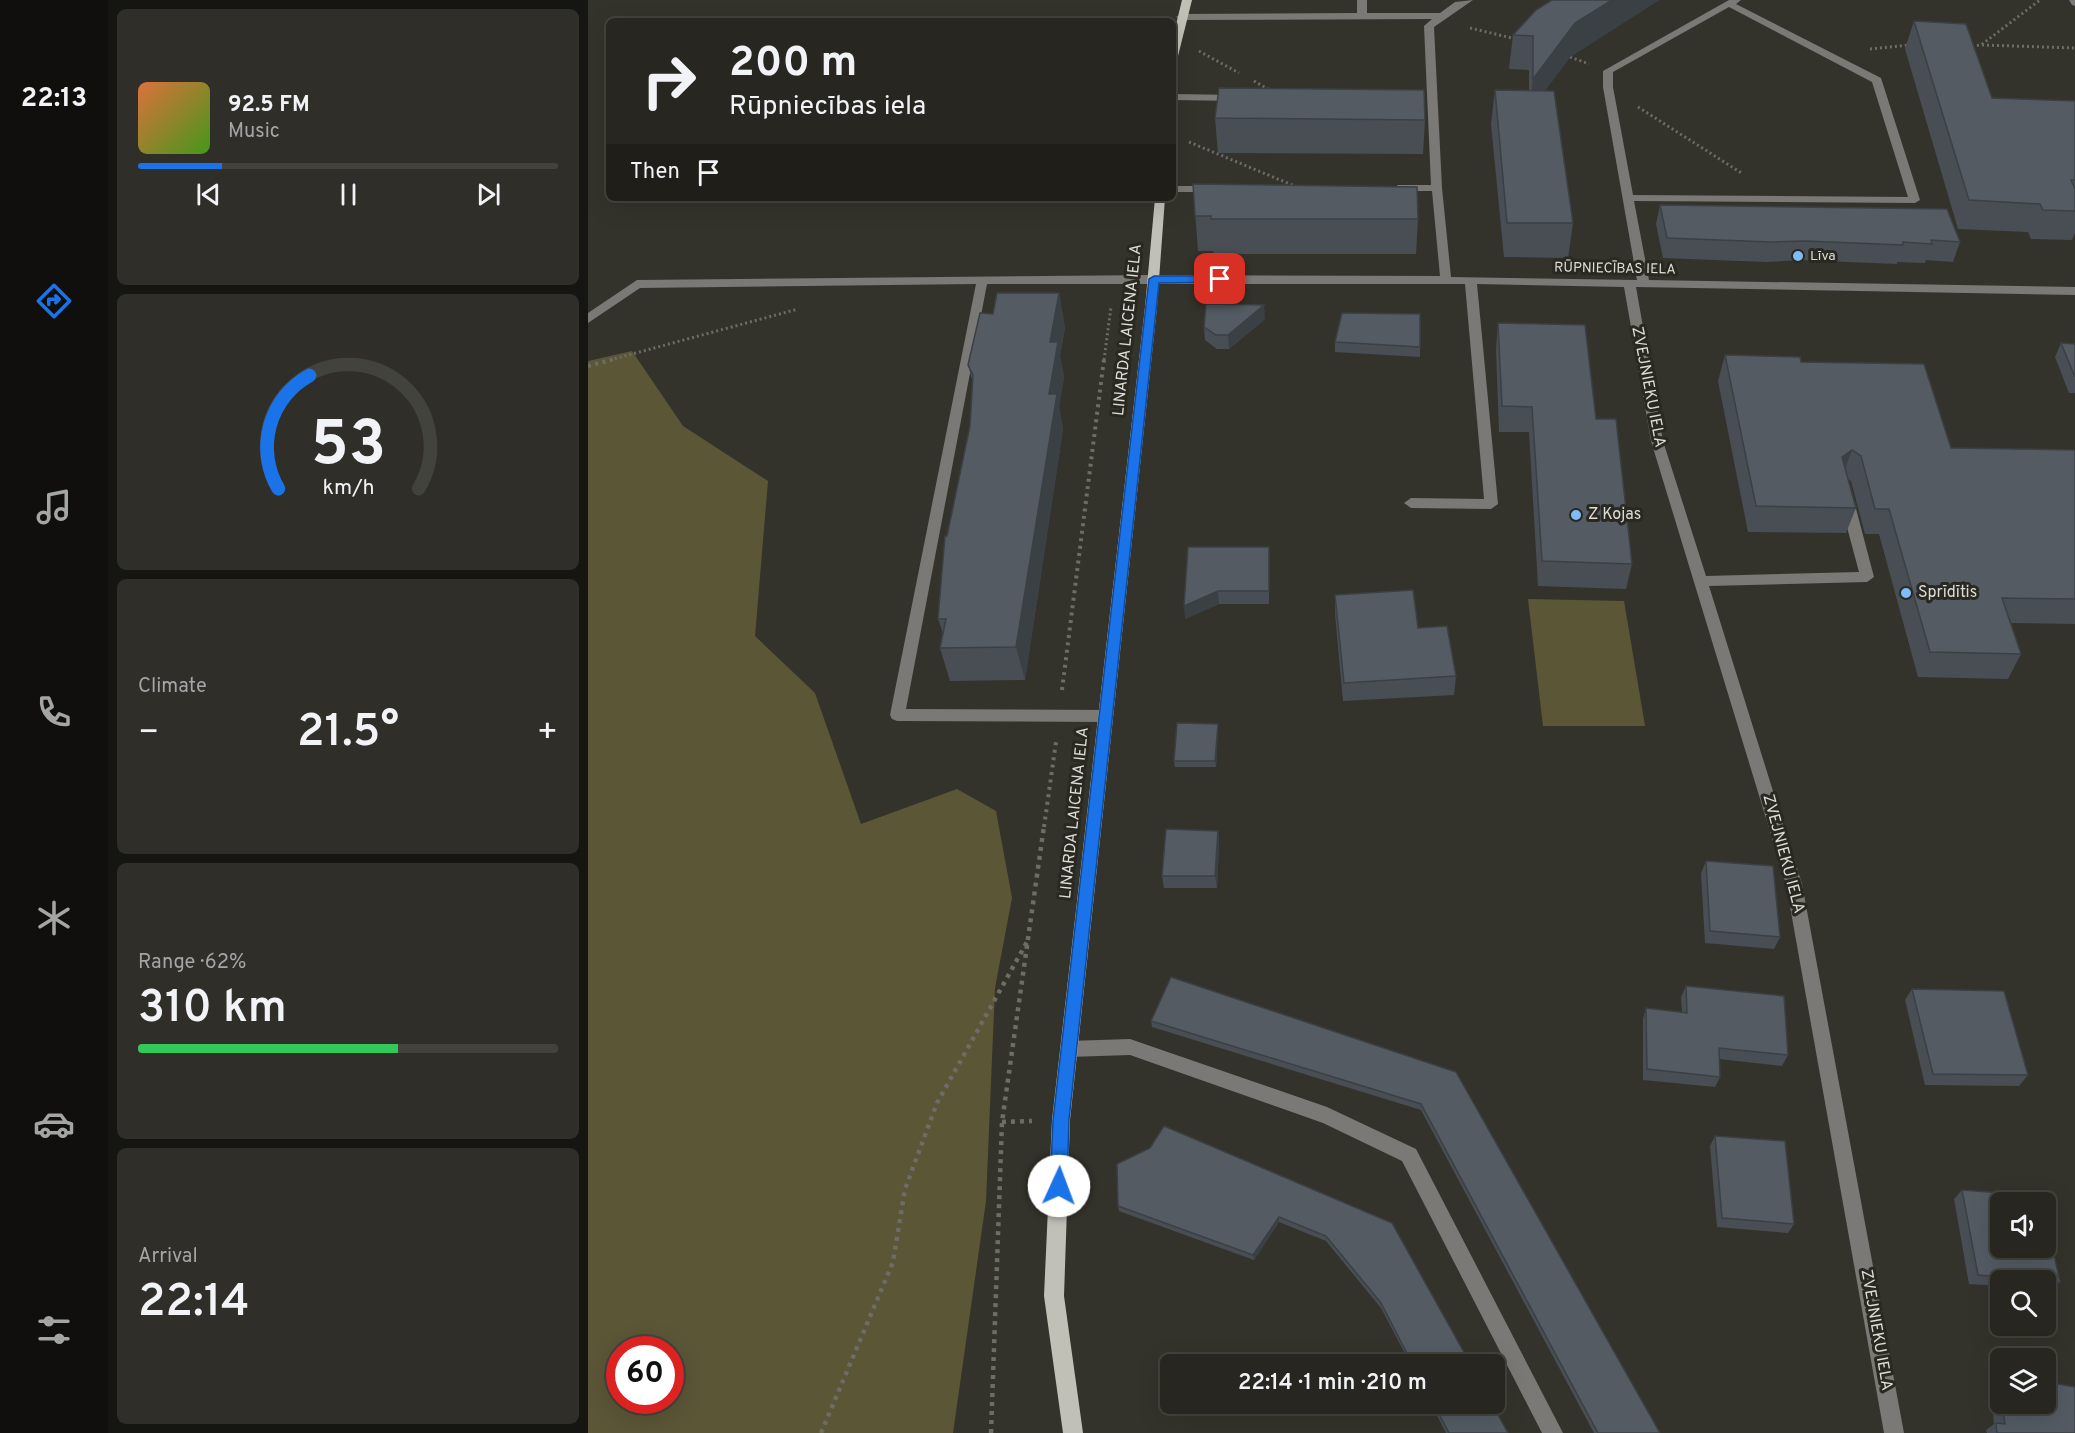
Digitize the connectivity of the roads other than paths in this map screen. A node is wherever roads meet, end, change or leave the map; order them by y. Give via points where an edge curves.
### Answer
1 (1187, 0) edge
2 (1468, 0) edge
3 (1362, 2) edge
4 (1733, 2) edge
5 (1350, 3) dead end
6 (1181, 17) junction
7 (1362, 17) junction
8 (1440, 18) junction
9 (1176, 41) edge
10 (1176, 97) edge
11 (1250, 98) edge
12 (1390, 188) edge
13 (1437, 188) junction
14 (1176, 189) edge
15 (1221, 189) edge
16 (1629, 198) junction
17 (1160, 201) edge
18 (1154, 279) junction
19 (1446, 280) junction
20 (982, 281) junction
21 (1471, 281) junction
22 (1637, 285) junction
23 (2075, 291) edge
24 (588, 319) edge
25 (1842, 482) edge
26 (1411, 503) dead end
27 (1700, 581) junction
28 (1106, 716) junction
29 (1069, 1049) junction
30 (1073, 1433) edge
31 (1553, 1433) edge
32 (1894, 1433) edge

1 - 6 main road
2 - 8 street
3 - 5 street
3 - 7 street
4 - 16 street, ZVEJNIEKU IELA via 1608,71
4 - 16 street via 1877,80 1915,200
6 - 7 street
6 - 9 main road
7 - 8 street
8 - 13 street via 1429,26 1427,100
10 - 11 street
12 - 13 street
13 - 19 street
14 - 15 street
16 - 22 street, ZVEJNIEKU IELA
17 - 18 main road, LINARDA LAICENA IELA
18 - 19 street, RŪPNIECĪBAS IELA
18 - 20 street, RŪPNIECĪBAS IELA
18 - 28 main road, LINARDA LAICENA IELA
19 - 21 street, RŪPNIECĪBAS IELA
20 - 24 street, RŪPNIECĪBAS IELA via 637,284
20 - 28 street via 897,715
21 - 22 street, RŪPNIECĪBAS IELA
21 - 26 street via 1491,504
22 - 23 street, RŪPNIECĪBAS IELA
22 - 27 street, ZVEJNIEKU IELA via 1657,441
25 - 27 street via 1868,577
27 - 32 street, ZVEJNIEKU IELA via 1794,884
28 - 29 main road, LINARDA LAICENA IELA
29 - 30 main road, LINARDA LAICENA IELA via 1061,1120 1054,1296
29 - 31 street via 1131,1047 1327,1116 1409,1155

